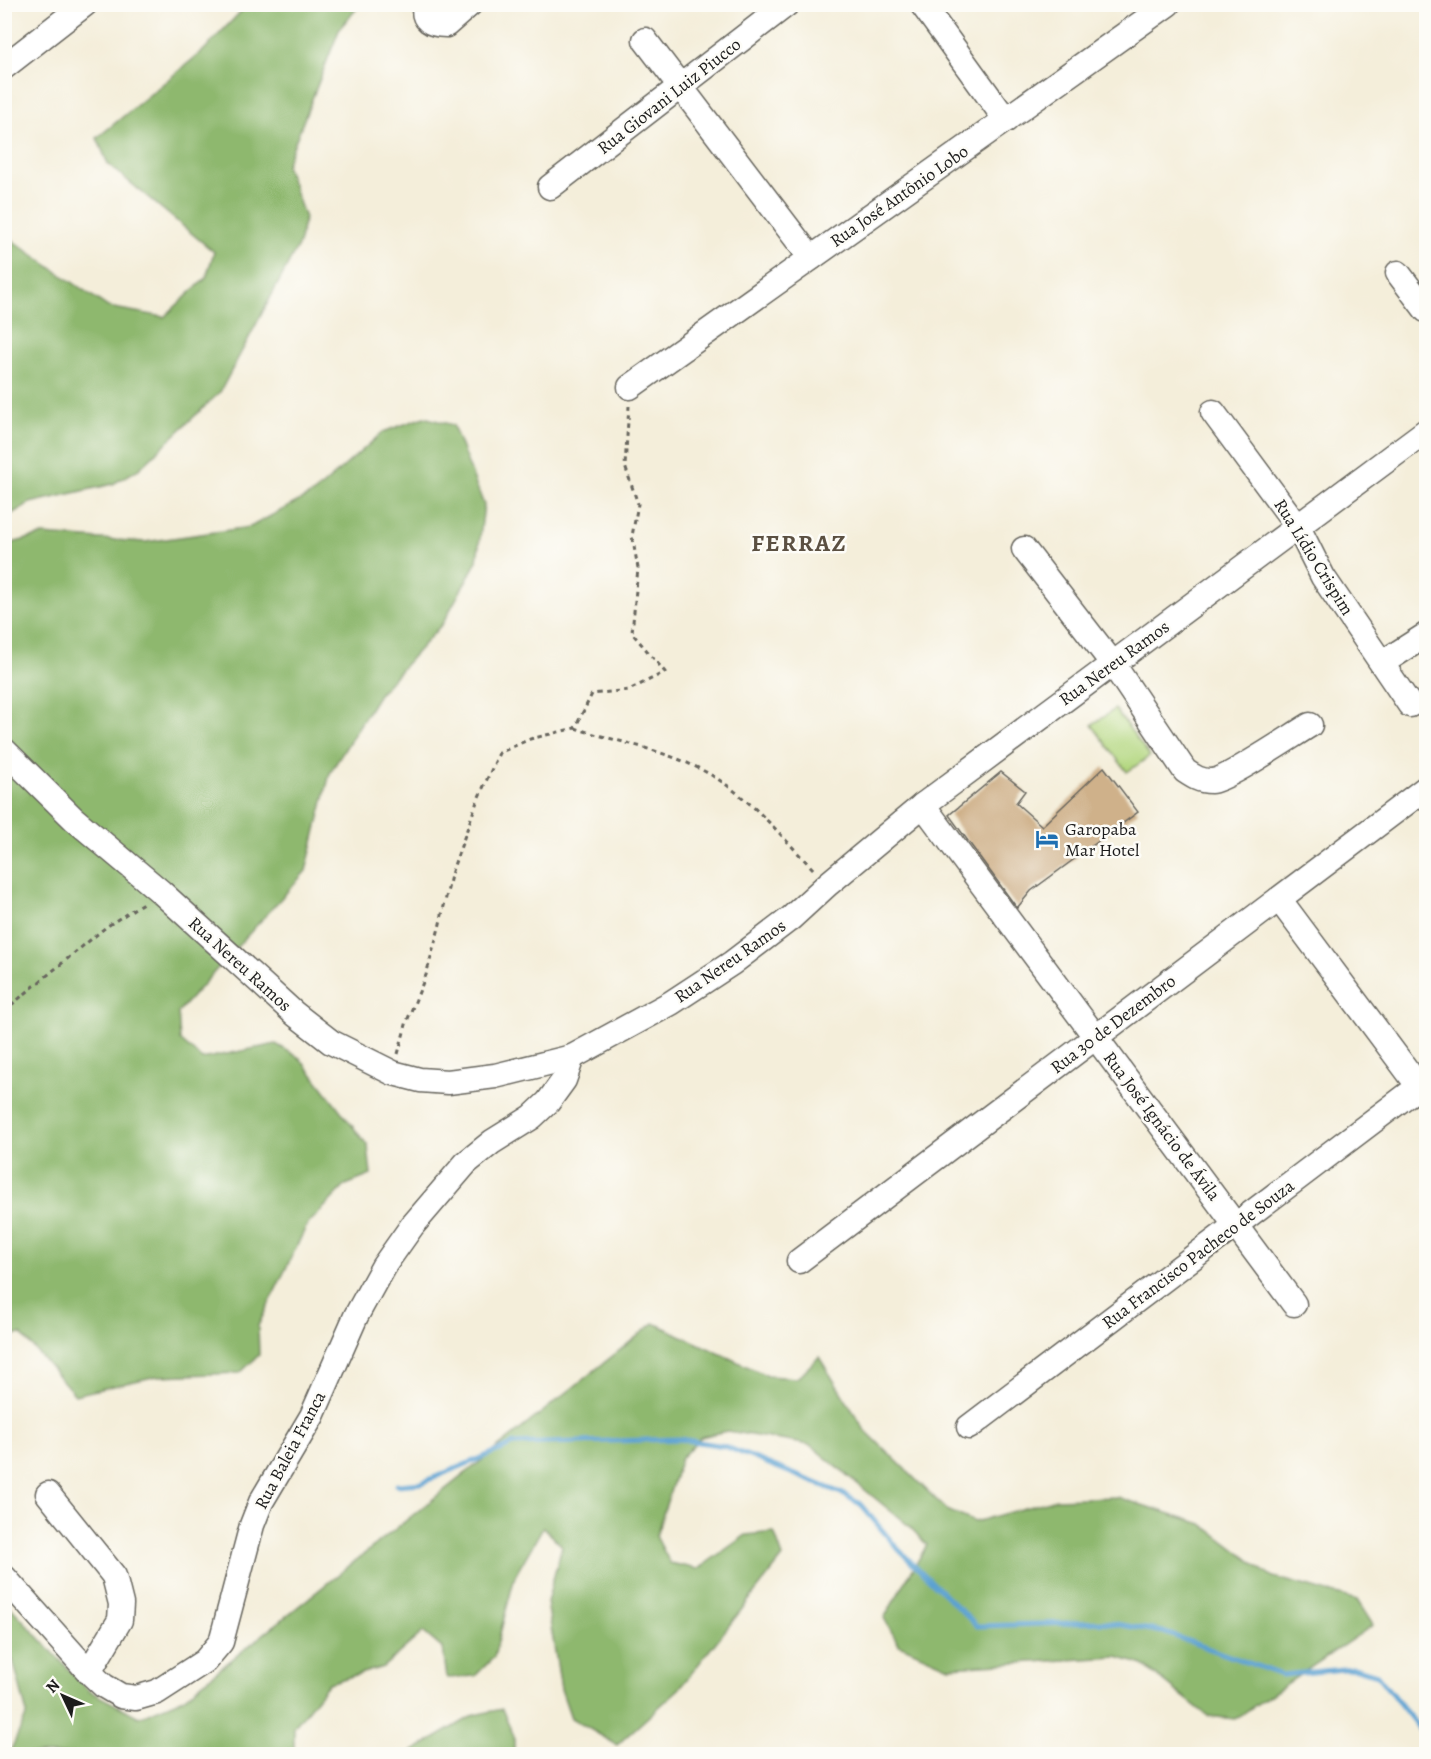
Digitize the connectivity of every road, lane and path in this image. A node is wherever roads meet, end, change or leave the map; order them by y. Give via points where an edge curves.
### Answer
1 (85, 4) edge
2 (425, 4) edge
3 (470, 4) edge
4 (787, 4) edge
5 (922, 4) edge
6 (1168, 4) edge
7 (645, 40) dead end
8 (4, 67) edge
9 (680, 87) junction
10 (1006, 120) junction
11 (550, 187) dead end
12 (811, 258) junction
13 (1398, 273) dead end
14 (1426, 310) edge
15 (630, 387) joint
16 (1213, 412) dead end
17 (1426, 430) edge
18 (1298, 527) junction
19 (1024, 549) dead end
20 (1426, 634) edge
21 (1382, 663) junction
22 (1113, 664) junction
23 (1410, 705) dead end
24 (1310, 725) dead end
25 (575, 728) junction
26 (4, 750) edge
27 (1426, 788) edge
28 (923, 805) junction
29 (828, 884) junction
30 (161, 892) junction
31 (1279, 899) junction
32 (4, 1011) edge
33 (1095, 1037) junction
34 (572, 1057) junction
35 (393, 1073) junction
36 (1424, 1088) edge
37 (1235, 1225) junction
38 (800, 1261) dead end
39 (1294, 1304) dead end
40 (969, 1427) dead end
41 (48, 1494) dead end
42 (4, 1577) edge
43 (89, 1672) junction

1 - 8 street
2 - 3 street via 423,11 433,25 446,25
4 - 9 street, Rua Giovani Luiz Piucco
5 - 10 street
6 - 10 street, Rua José Antônio Lobo
7 - 9 street
9 - 11 street, Rua Giovani Luiz Piucco
9 - 12 street
10 - 12 street, Rua José Antônio Lobo
12 - 15 street, Rua José Antônio Lobo
13 - 14 street
15 - 25 path via 625,466 638,504 632,536 639,568 632,633 665,672 629,690 592,694
16 - 18 street, Rua Lídio Crispim
17 - 18 street, Rua Nereu Ramos
18 - 21 street, Rua Lídio Crispim via 1323,577
18 - 22 street, Rua Nereu Ramos
19 - 22 street
20 - 21 street
21 - 23 street, Rua Lídio Crispim
22 - 24 street via 1185,771 1197,779 1213,781 1222,777
22 - 28 street, Rua Nereu Ramos
25 - 29 path via 635,744 702,770 741,796
25 - 35 path via 530,739 500,753 478,799 452,871 440,928
26 - 30 street, Rua Nereu Ramos via 75,819
27 - 31 street, Rua 30 de Dezembro
28 - 29 street, Rua Nereu Ramos
28 - 33 street, Rua José Ignácio de Ávila
29 - 34 street, Rua Nereu Ramos via 732,963 670,1003
30 - 32 path via 106,927
30 - 35 street, Rua Nereu Ramos via 315,1031
31 - 33 street, Rua 30 de Dezembro
31 - 36 street
33 - 37 street, Rua José Ignácio de Ávila
33 - 38 street, Rua 30 de Dezembro
34 - 35 street, Rua Nereu Ramos via 471,1081 420,1080
34 - 43 street, Rua Baleia Franca via 564,1080 548,1102 466,1163 383,1267 312,1416 261,1502 221,1642 205,1660 176,1681 136,1698 121,1696
36 - 37 street, Rua Francisco Pacheco de Souza
37 - 39 street, Rua José Ignácio de Ávila
37 - 40 street, Rua Francisco Pacheco de Souza
41 - 43 street via 114,1576 121,1604 120,1620
42 - 43 street, Rua Baleia Franca

